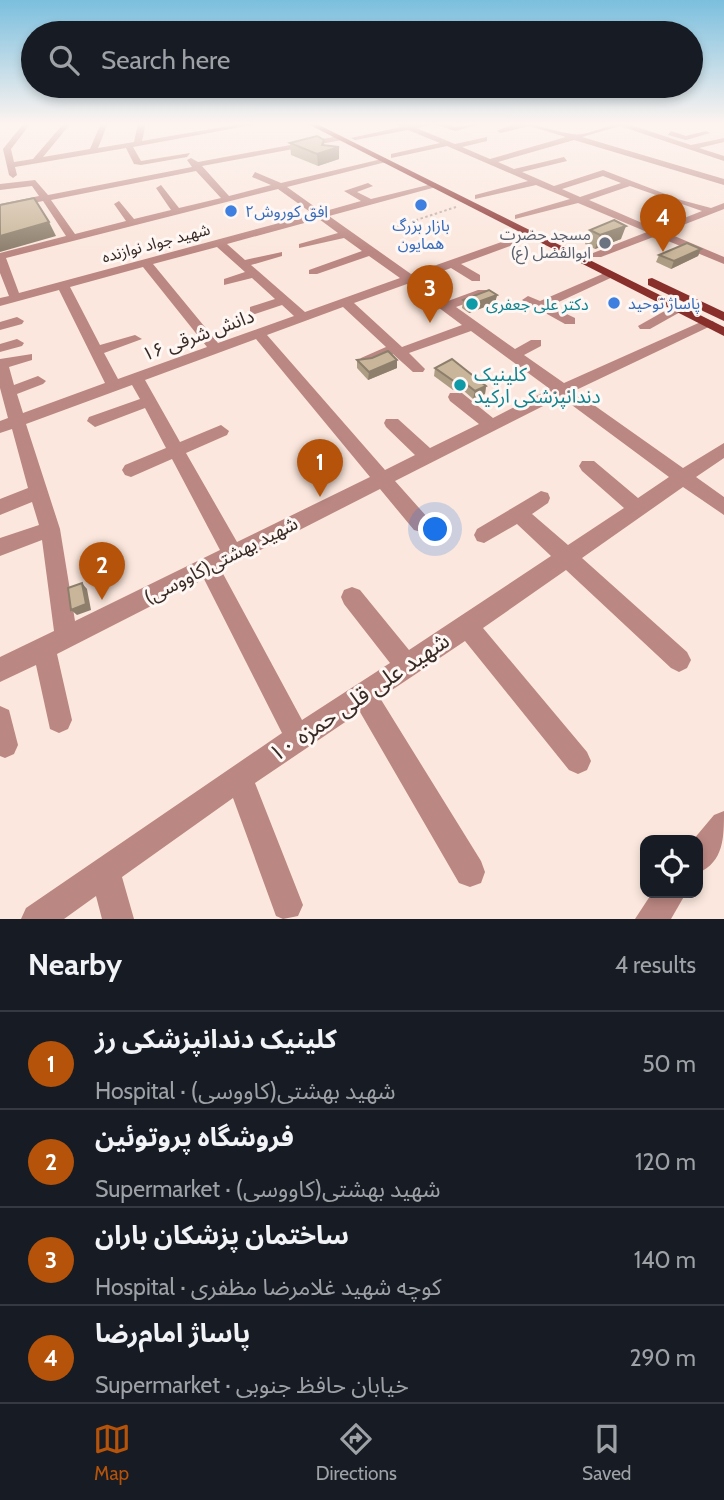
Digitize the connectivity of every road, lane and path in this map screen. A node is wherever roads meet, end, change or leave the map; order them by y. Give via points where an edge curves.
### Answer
1 (10, 166) edge
2 (196, 166) edge
3 (218, 166) edge
4 (261, 166) edge
5 (358, 166) edge
6 (401, 166) edge
7 (405, 166) edge
8 (498, 166) edge
9 (537, 166) edge
10 (670, 166) edge
11 (200, 170) junction
12 (620, 170) dead end
13 (513, 172) junction
14 (217, 173) dead end
15 (605, 174) junction
16 (536, 182) junction
17 (662, 182) dead end
18 (724, 182) edge
19 (159, 183) junction
20 (631, 183) junction
21 (15, 185) junction
22 (280, 186) junction
23 (368, 186) dead end
24 (433, 186) junction
25 (0, 187) edge
26 (642, 188) junction
27 (552, 189) junction
28 (46, 198) junction
29 (227, 199) junction
30 (473, 200) junction
31 (579, 200) junction
32 (370, 202) junction
33 (119, 204) dead end
34 (210, 204) junction
35 (724, 206) edge
36 (0, 207) edge
37 (349, 207) junction
38 (387, 210) dead end
39 (712, 211) junction
40 (173, 213) junction
41 (224, 215) dead end
42 (320, 215) junction
43 (363, 216) dead end
44 (519, 217) junction
45 (129, 224) junction
46 (183, 226) dead end
47 (392, 228) dead end
48 (654, 232) junction
49 (345, 234) junction
50 (531, 235) junction
51 (135, 236) dead end
52 (72, 238) junction
53 (218, 242) junction
54 (718, 244) dead end
55 (303, 246) dead end
56 (150, 247) dead end
57 (700, 251) junction
58 (370, 252) junction
59 (278, 254) dead end
60 (597, 255) junction
61 (0, 256) edge
62 (158, 259) junction
63 (724, 261) edge
64 (145, 262) junction
65 (243, 264) junction
66 (453, 264) junction
67 (313, 272) dead end
68 (254, 273) junction
69 (611, 275) junction
70 (476, 278) dead end
71 (409, 280) junction
72 (228, 282) dead end
73 (63, 285) junction
74 (13, 293) dead end
75 (482, 293) edge
76 (284, 300) junction
77 (0, 302) edge
78 (346, 303) junction
79 (445, 307) junction
80 (677, 308) junction
81 (255, 310) dead end
82 (304, 318) junction
83 (17, 321) dead end
84 (570, 321) dead end
85 (719, 324) edge
86 (0, 326) edge
87 (471, 326) junction
88 (645, 326) dead end
89 (259, 334) junction
90 (135, 339) dead end
91 (17, 343) dead end
92 (536, 343) dead end
93 (0, 348) edge
94 (216, 349) junction
95 (398, 350) junction
96 (96, 351) junction
97 (512, 356) junction
98 (27, 357) dead end
99 (366, 361) edge
100 (0, 364) edge
101 (418, 369) dead end
102 (136, 378) junction
103 (38, 381) dead end
104 (114, 386) junction
105 (6, 391) edge
106 (560, 391) junction
107 (456, 397) dead end
108 (149, 401) junction
109 (95, 421) dead end
110 (9, 423) edge
111 (391, 423) dead end
112 (491, 425) junction
113 (221, 431) dead end
114 (724, 449) edge
115 (176, 450) junction
116 (428, 457) junction
117 (588, 467) dead end
118 (131, 470) dead end
119 (682, 477) junction
120 (382, 480) junction
121 (39, 491) junction
122 (541, 498) dead end
123 (0, 507) edge
124 (724, 507) edge
125 (637, 508) junction
126 (517, 513) junction
127 (421, 524) dead end
128 (50, 529) junction
129 (484, 535) dead end
130 (0, 547) edge
131 (233, 554) junction
132 (567, 557) junction
133 (208, 566) junction
134 (352, 597) dead end
135 (467, 626) junction
136 (55, 643) junction
137 (679, 660) dead end
138 (406, 665) junction
139 (0, 670) edge
140 (363, 694) junction
141 (0, 719) edge
142 (59, 720) dead end
143 (298, 738) junction
144 (5, 745) dead end
145 (578, 761) dead end
146 (239, 777) junction
147 (724, 825) edge
148 (703, 852) edge
149 (105, 871) junction
150 (470, 872) dead end
151 (667, 898) edge
152 (286, 905) dead end
153 (37, 919) edge
154 (118, 919) edge
155 (651, 919) edge

1 - 21 street
2 - 11 street
3 - 11 street
4 - 22 street via 255,170
5 - 22 street
6 - 24 main road
7 - 30 main road
8 - 13 street
9 - 13 street
10 - 18 street
11 - 14 street
11 - 19 street via 178,172
11 - 29 street
12 - 15 street
13 - 16 street
15 - 20 street
15 - 27 street
16 - 27 street
16 - 30 street
17 - 26 street
19 - 28 street via 106,182
19 - 40 street
20 - 26 street
20 - 31 street
21 - 25 street
21 - 28 street via 33,182
22 - 29 street
22 - 42 street
23 - 32 street via 349,191
24 - 30 main road
24 - 32 street, شهید جواد نوازنده
26 - 39 street
27 - 31 street
28 - 36 street
28 - 52 street
29 - 34 street
30 - 44 main road
30 - 47 path
30 - 50 main road
31 - 44 street
31 - 48 street
32 - 37 street, شهید جواد نوازنده
32 - 38 street
33 - 45 street
34 - 40 street
34 - 41 street
35 - 39 street
37 - 42 street, شهید جواد نوازنده
37 - 43 street
39 - 48 street
40 - 45 street
40 - 46 street
42 - 49 street
42 - 53 street, شهید جواد نوازنده
44 - 60 main road
45 - 51 street
45 - 52 street
48 - 57 street
48 - 60 street
49 - 55 street
49 - 58 street
50 - 66 street, دانش شرقی ۱۶
50 - 69 main road
52 - 61 street
53 - 62 street, شهید جواد نوازنده
53 - 65 street
54 - 57 street
56 - 62 street
57 - 63 street
58 - 67 street
58 - 71 street
59 - 65 street
60 - 85 main road
61 - 74 street
62 - 64 street, شهید جواد نوازنده
64 - 73 street, شهید جواد نوازنده
64 - 94 street
65 - 68 street
66 - 70 street
66 - 71 street, دانش شرقی ۱۶
68 - 72 street
68 - 76 street
69 - 80 main road
69 - 84 street via 534,303
71 - 78 street, دانش شرقی ۱۶
71 - 79 street
73 - 77 street, شهید جواد نوازنده
73 - 96 street
75 - 79 street
76 - 81 street
76 - 82 street
78 - 82 street, دانش شرقی ۱۶
78 - 95 street
79 - 87 street
80 - 85 main road
80 - 88 street
82 - 89 street, دانش شرقی ۱۶
83 - 86 street
85 - 106 street, شهید بهشتی(کاووسی)
87 - 95 street
87 - 97 street
89 - 94 street, دانش شرقی ۱۶
89 - 120 street
90 - 96 street
91 - 93 street
92 - 97 street
94 - 102 street, دانش شرقی ۱۶
95 - 99 street
95 - 101 street
96 - 104 street
97 - 106 street
98 - 100 street
100 - 105 street
102 - 104 street, دانش شرقی ۱۶
102 - 108 street
103 - 105 street
104 - 110 street, دانش شرقی ۱۶
105 - 110 street
106 - 112 street, شهید بهشتی(کاووسی)
106 - 119 street
107 - 112 street
108 - 109 street
108 - 115 street
110 - 121 street
111 - 116 street
112 - 116 street, شهید بهشتی(کاووسی)
113 - 115 street
114 - 119 street, شهید علی قلی حمزه ۱۰
115 - 118 street
115 - 131 street
116 - 120 street, شهید بهشتی(کاووسی)
117 - 125 street
119 - 124 street
119 - 125 street, شهید علی قلی حمزه ۱۰
120 - 127 street
120 - 131 street, شهید بهشتی(کاووسی)
121 - 123 street
121 - 128 street
122 - 126 street
125 - 132 street, شهید علی قلی حمزه ۱۰
126 - 129 street
126 - 132 street
128 - 130 street
128 - 136 street
131 - 133 street, شهید بهشتی(کاووسی)
132 - 135 street, شهید علی قلی حمزه ۱۰
132 - 137 street
133 - 136 street, شهید بهشتی(کاووسی)
133 - 143 street
134 - 138 street
135 - 138 street, شهید علی قلی حمزه ۱۰
135 - 145 street
136 - 139 street, شهید بهشتی(کاووسی)
136 - 142 street
138 - 140 street, شهید علی قلی حمزه ۱۰
140 - 143 street, شهید علی قلی حمزه ۱۰
140 - 150 street
141 - 144 street
143 - 146 street, شهید علی قلی حمزه ۱۰
146 - 149 street, شهید علی قلی حمزه ۱۰
146 - 152 street
147 - 148 street
149 - 153 street, شهید علی قلی حمزه ۱۰
149 - 154 street
151 - 155 street

